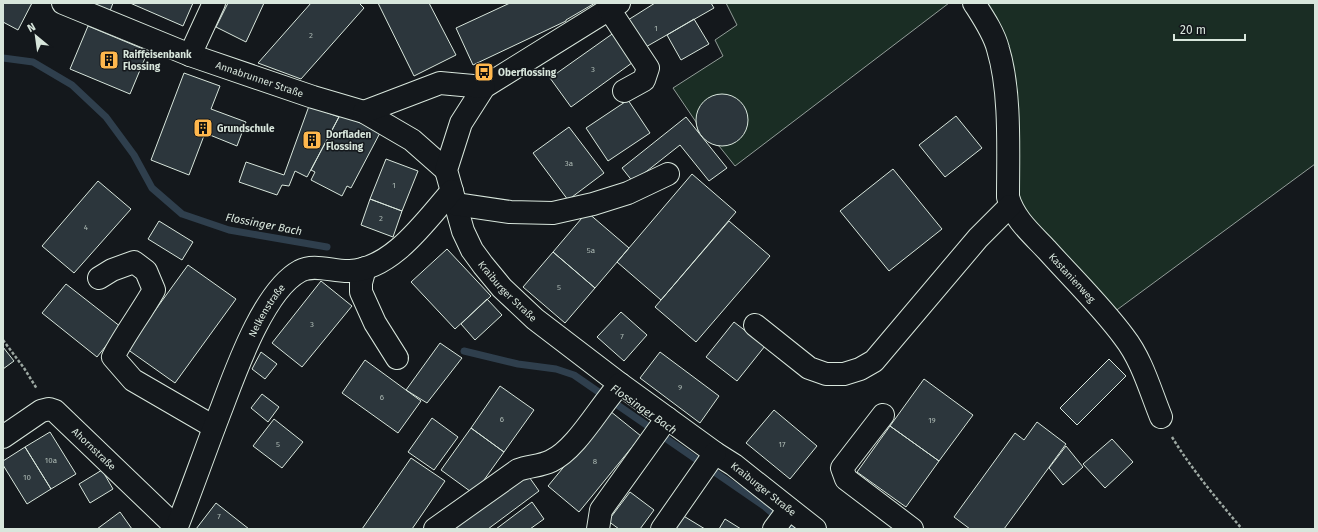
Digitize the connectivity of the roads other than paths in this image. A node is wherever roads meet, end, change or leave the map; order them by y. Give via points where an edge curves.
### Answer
1 (62, 3) edge
2 (214, 3) edge
3 (974, 3) edge
4 (614, 6) edge
5 (190, 55) junction
6 (484, 87) junction
7 (624, 91) dead end
8 (364, 112) junction
9 (446, 170) junction
10 (668, 174) dead end
11 (453, 198) junction
12 (1010, 206) junction
13 (365, 268) junction
14 (99, 278) dead end
15 (755, 325) dead end
16 (397, 358) dead end
17 (618, 386) junction
18 (883, 415) dead end
19 (1161, 417) road end
20 (665, 420) junction
21 (214, 427) junction
22 (3, 437) edge
23 (713, 455) junction
24 (783, 517) edge
25 (176, 528) edge
26 (435, 529) edge
27 (598, 529) edge
28 (662, 529) edge
29 (815, 529) edge
30 (912, 529) edge

1 - 5 street, Annabrunner Straße
2 - 5 street
3 - 12 street, Kastanienweg via 998,47 1003,69 1007,104
4 - 6 street
4 - 7 street via 648,68 644,80
5 - 8 street, Annabrunner Straße
6 - 8 street via 440,83
6 - 9 street via 461,123
8 - 9 street, Annabrunner Straße via 412,140
9 - 11 street, Kraiburger Straße
10 - 11 street via 628,193 553,213 510,212
11 - 13 street, Nelkenstraße via 398,250 379,263
11 - 17 street, Kraiburger Straße via 472,250 502,288 535,319
12 - 15 street via 978,238 874,361 860,369 844,374 826,374 809,368
12 - 19 street, Kastanienweg via 1026,228 1125,338 1144,373
13 - 16 street via 361,292 375,323
13 - 21 street, Nelkenstraße via 351,271 312,267 299,271 285,281 272,298 252,334
14 - 21 street via 134,262 146,271 154,290 113,358 134,380
17 - 20 street, Kraiburger Straße
17 - 26 street via 562,454 550,462 518,470
18 - 30 street via 842,468 846,479
20 - 23 street, Kraiburger Straße
20 - 27 street via 601,510
21 - 25 street, Nelkenstraße
22 - 25 street, Ahornstraße via 41,411 55,411
23 - 24 street, Kraiburger Straße via 734,465
23 - 28 street
24 - 29 street, Kraiburger Straße

